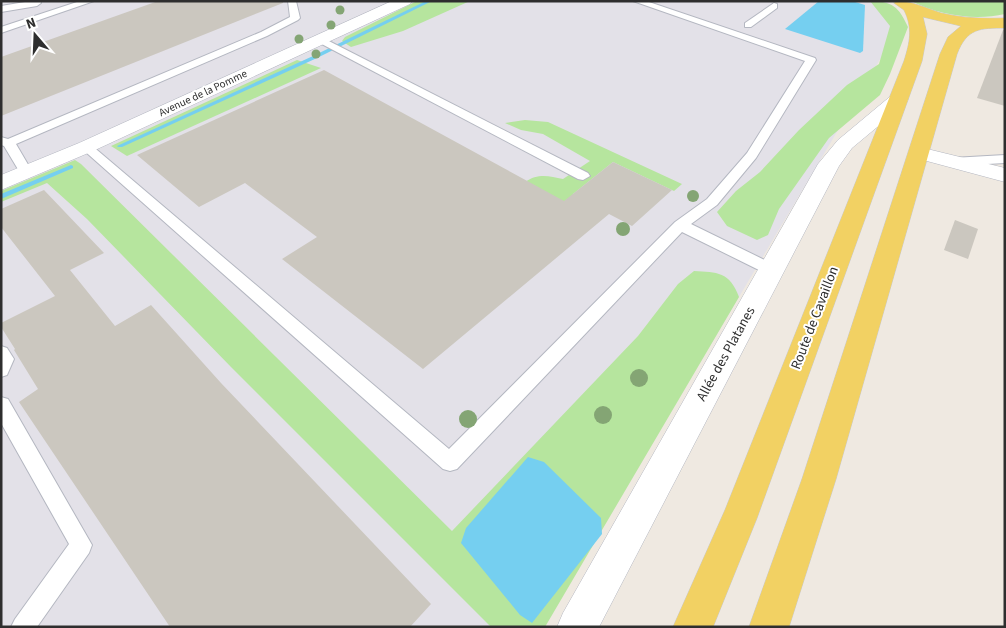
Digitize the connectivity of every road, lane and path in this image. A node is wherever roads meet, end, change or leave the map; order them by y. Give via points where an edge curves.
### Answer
1 (90, 1) edge
2 (292, 1) edge
3 (405, 1) edge
4 (637, 1) edge
5 (37, 3) dead end
6 (773, 4) edge
7 (904, 4) edge
8 (1, 9) edge
9 (1005, 23) edge
10 (980, 24) junction
11 (748, 25) dead end
12 (1, 30) edge
13 (319, 39) junction
14 (899, 99) junction
15 (5, 142) edge
16 (86, 147) junction
17 (919, 153) junction
18 (1005, 159) edge
19 (950, 162) junction
20 (27, 173) junction
21 (1005, 175) edge
22 (583, 176) dead end
23 (1, 183) edge
24 (680, 225) junction
25 (772, 270) junction
26 (1, 353) edge
27 (1, 370) edge
28 (1, 405) edge
29 (23, 627) edge
30 (577, 627) edge
31 (693, 627) edge
32 (769, 627) edge

1 - 12 lane
2 - 15 lane via 295,18 264,34
3 - 13 street, Avenue de la Pomme
4 - 24 lane via 811,60 752,155 712,202
5 - 8 lane
6 - 11 lane
7 - 10 main road via 943,18
7 - 14 main road, Route de Cavaillon via 919,24 920,33
9 - 10 main road
10 - 17 main road via 960,32 951,47
13 - 16 street, Avenue de la Pomme
13 - 22 lane
14 - 25 street, Allée des Platanes via 845,144 830,164
14 - 31 main road, Route de Cavaillon via 739,518
15 - 20 lane
16 - 20 street, Avenue de la Pomme
16 - 24 lane via 450,462
17 - 19 street
17 - 32 main road via 819,480
18 - 19 lane
19 - 21 street
20 - 23 street, Avenue de la Pomme
24 - 25 lane
25 - 30 street, Allée des Platanes
26 - 27 lane via 5,359
28 - 29 lane via 81,545

